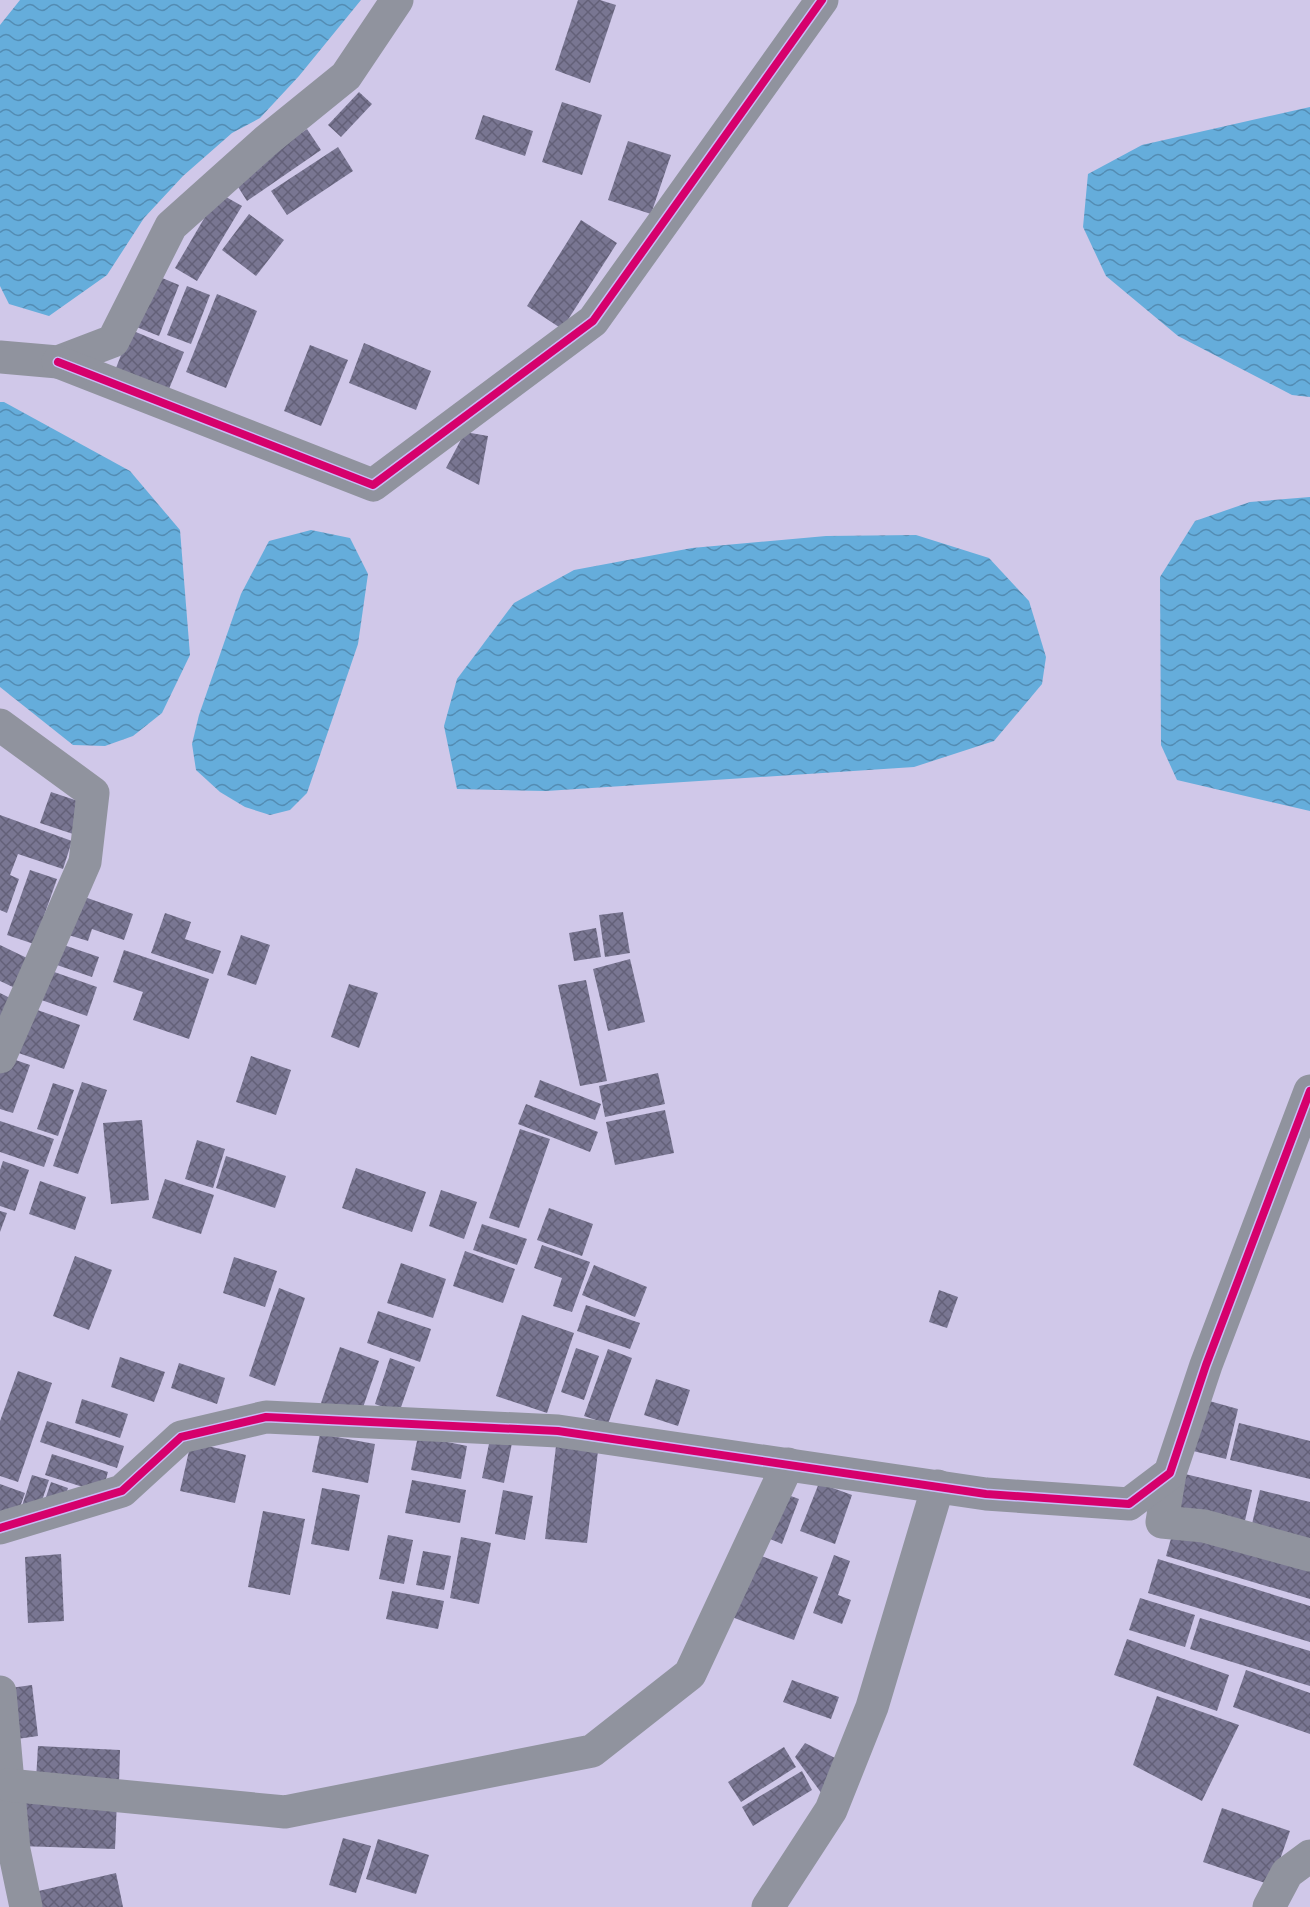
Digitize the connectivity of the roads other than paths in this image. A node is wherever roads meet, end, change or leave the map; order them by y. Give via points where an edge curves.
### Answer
1 (397, 0) edge
2 (822, 0) edge
3 (0, 357) edge
4 (58, 362) junction
5 (0, 725) edge
6 (0, 1057) edge
7 (1310, 1091) edge
8 (788, 1464) junction
9 (1170, 1473) junction
10 (938, 1486) junction
11 (0, 1528) edge
12 (1310, 1555) edge
13 (0, 1692) edge
14 (8, 1785) junction
15 (1310, 1856) edge
16 (26, 1907) edge
17 (768, 1907) edge
18 (1269, 1907) edge

1 - 4 street via 346,76 171,226 112,341
2 - 4 street via 593,321 373,485
3 - 4 street
5 - 6 street via 93,793 85,862
7 - 9 street via 1206,1365
8 - 10 street
8 - 11 street via 558,1431 266,1417 181,1437 122,1491
8 - 14 street via 690,1674 591,1751 285,1812
9 - 10 street via 1129,1504 986,1494
9 - 12 street via 1162,1522 1204,1526
10 - 17 street via 872,1707 831,1810
13 - 14 street
14 - 16 street via 14,1850
15 - 18 street via 1287,1873

